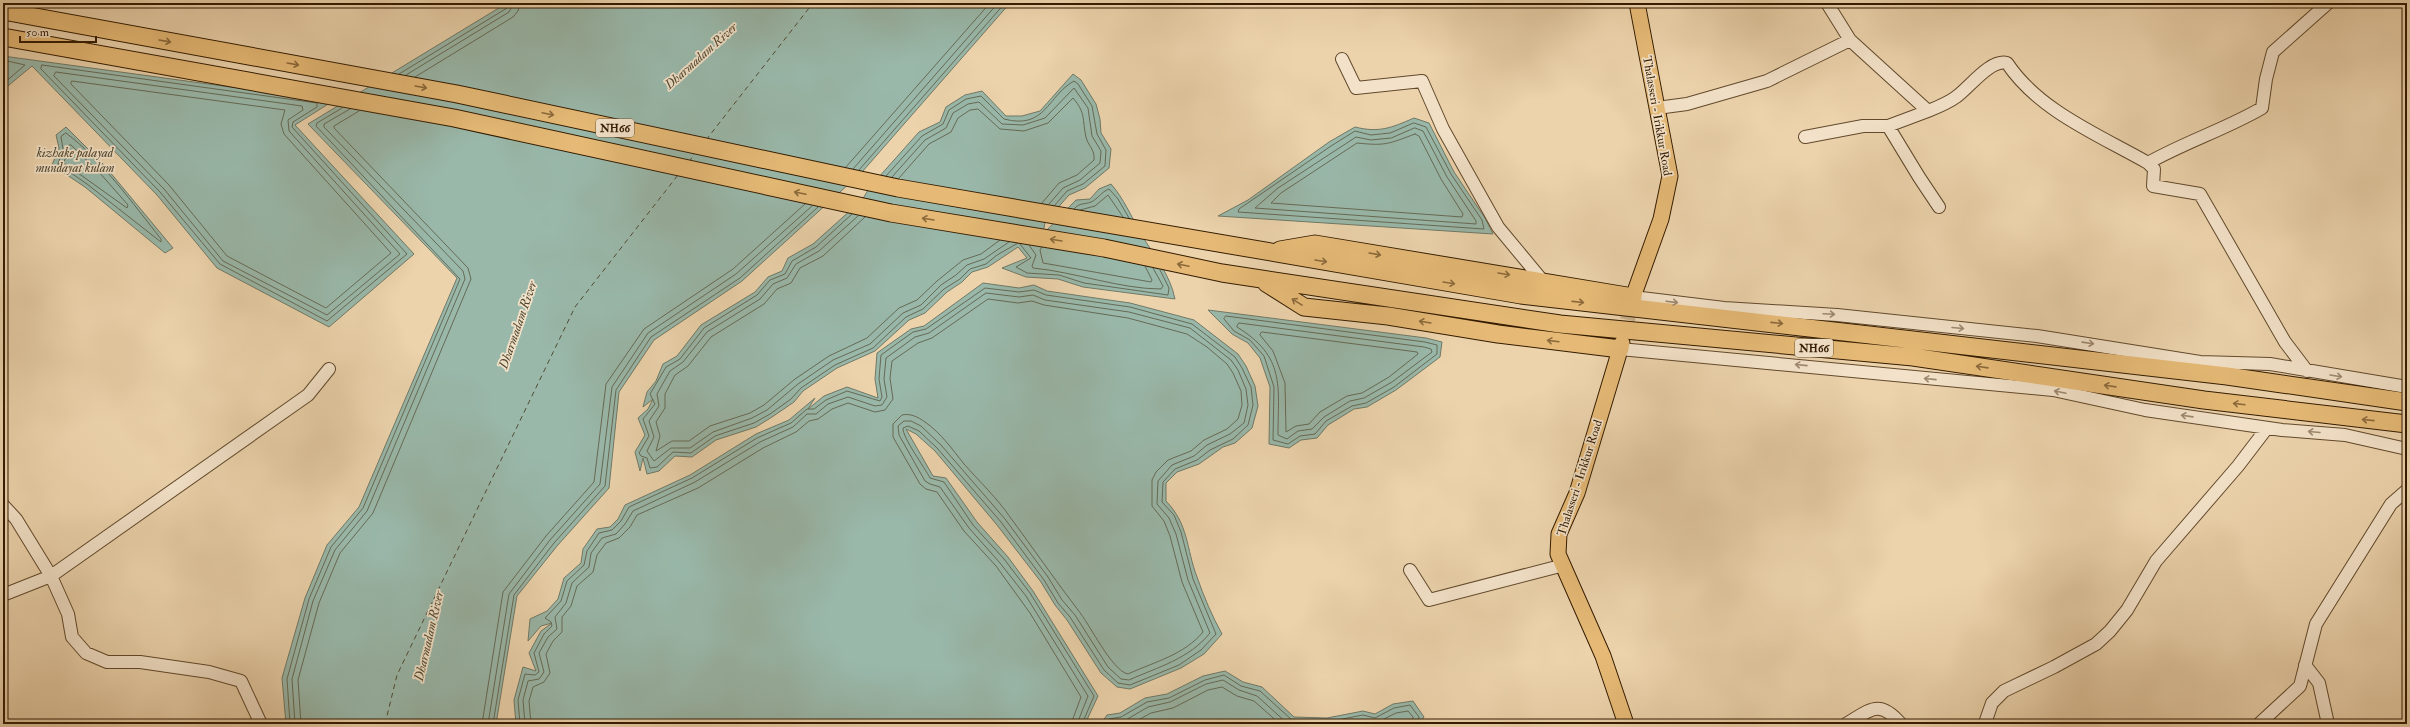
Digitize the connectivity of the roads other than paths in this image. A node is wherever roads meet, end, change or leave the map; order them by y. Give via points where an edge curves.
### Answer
1 (1637, 3) edge
2 (1827, 3) edge
3 (2328, 3) edge
4 (3, 11) edge
5 (3, 36) edge
6 (1850, 40) junction
7 (1342, 59) dead end
8 (1657, 108) junction
9 (1928, 111) junction
10 (1888, 126) junction
11 (1805, 137) dead end
12 (2148, 162) junction
13 (1940, 206) dead end
14 (1268, 252) junction
15 (1260, 279) junction
16 (1542, 280) junction
17 (1633, 297) junction
18 (1621, 346) junction
19 (329, 369) dead end
20 (2307, 371) junction
21 (2407, 388) edge
22 (2407, 402) edge
23 (2407, 424) edge
24 (2267, 428) junction
25 (2407, 448) edge
26 (2407, 490) edge
27 (3, 505) edge
28 (1564, 565) junction
29 (1410, 570) dead end
30 (51, 576) junction
31 (3, 595) edge
32 (2305, 665) junction
33 (262, 724) edge
34 (1626, 724) edge
35 (1846, 724) edge
36 (1901, 724) edge
37 (1984, 724) edge
38 (2260, 724) edge
39 (2328, 724) edge

1 - 8 main road, Thalasseri - Irikkur Road
2 - 6 street
3 - 12 street via 2273,52 2262,108
4 -> 14 highway, NH66 via 457,94 898,188
15 -> 5 highway, NH66 via 1104,248 891,213 454,118
6 - 8 street via 1767,82 1687,104
6 - 9 street
7 - 16 street via 1356,88 1422,81 1443,129 1498,227
8 - 17 main road, Thalasseri - Irikkur Road via 1670,176 1661,219
9 - 10 street
9 - 12 street via 1957,97 2000,61 2007,63 2016,78 2059,113
10 - 11 street via 1863,126
10 - 13 street via 1919,178
12 - 20 street via 2154,169 2153,186 2200,194 2285,342
14 -> 16 highway via 1315,244
14 -> 22 highway, NH66 via 1569,301 2164,368
18 -> 15 highway via 1498,334 1388,316 1304,307
23 -> 15 highway, NH66 via 2204,400 1913,357 1560,324
16 - 17 highway
17 -> 20 street via 1724,308 1837,315 2037,336 2200,362 2270,364
24 -> 18 street via 2145,410 2053,390
18 - 28 main road, Thalasseri - Irikkur Road via 1577,493 1559,534 1558,554
19 - 30 street via 308,395
20 -> 21 street
25 -> 24 street via 2345,435
24 - 37 street via 2238,466 2156,561 2127,610 2110,631 2096,644 2054,668 2004,691 1992,704
26 - 32 street via 2391,504 2316,624
27 - 30 street via 16,518
28 - 29 street via 1429,600
28 - 34 main road, Thalasseri - Irikkur Road via 1603,656
30 - 31 street
30 - 33 street via 68,614 72,637 86,653 107,662 209,672 241,681
32 - 38 street via 2300,686
32 - 39 street via 2319,683
35 - 36 street via 1874,707 1888,711

